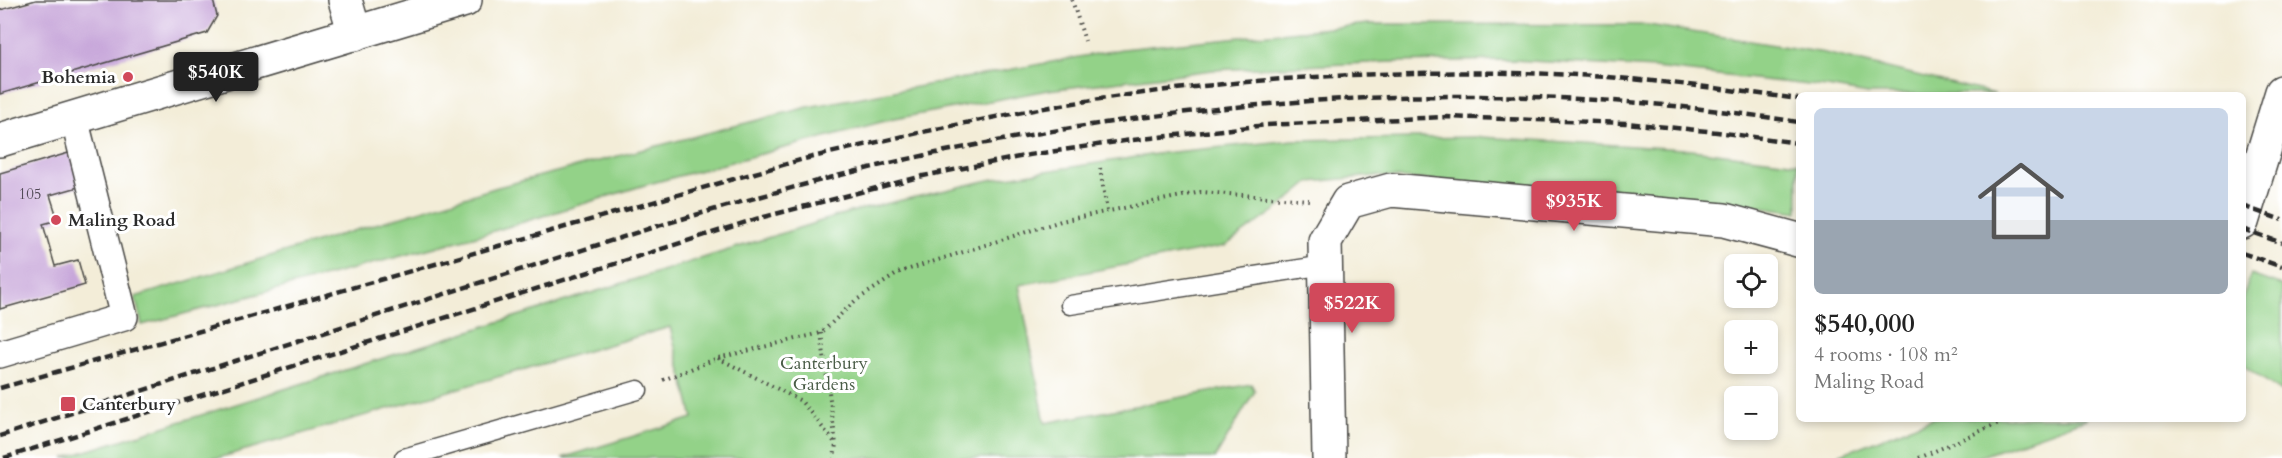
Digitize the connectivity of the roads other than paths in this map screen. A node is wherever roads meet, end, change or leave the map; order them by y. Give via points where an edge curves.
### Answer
1 (345, 0) edge
2 (465, 0) edge
3 (355, 34) junction
4 (2282, 92) edge
5 (74, 118) junction
6 (0, 140) edge
7 (2246, 209) edge
8 (1796, 239) edge
9 (1325, 265) junction
10 (1070, 305) dead end
11 (0, 354) edge
12 (638, 390) road end
13 (404, 458) edge
14 (1329, 458) edge

1 - 3 street
2 - 3 street
3 - 5 street
4 - 7 street
5 - 6 street
5 - 11 street via 124,317
8 - 9 street via 1725,220 1390,190 1348,202 1325,241
9 - 10 lane
9 - 14 street
12 - 13 lane

